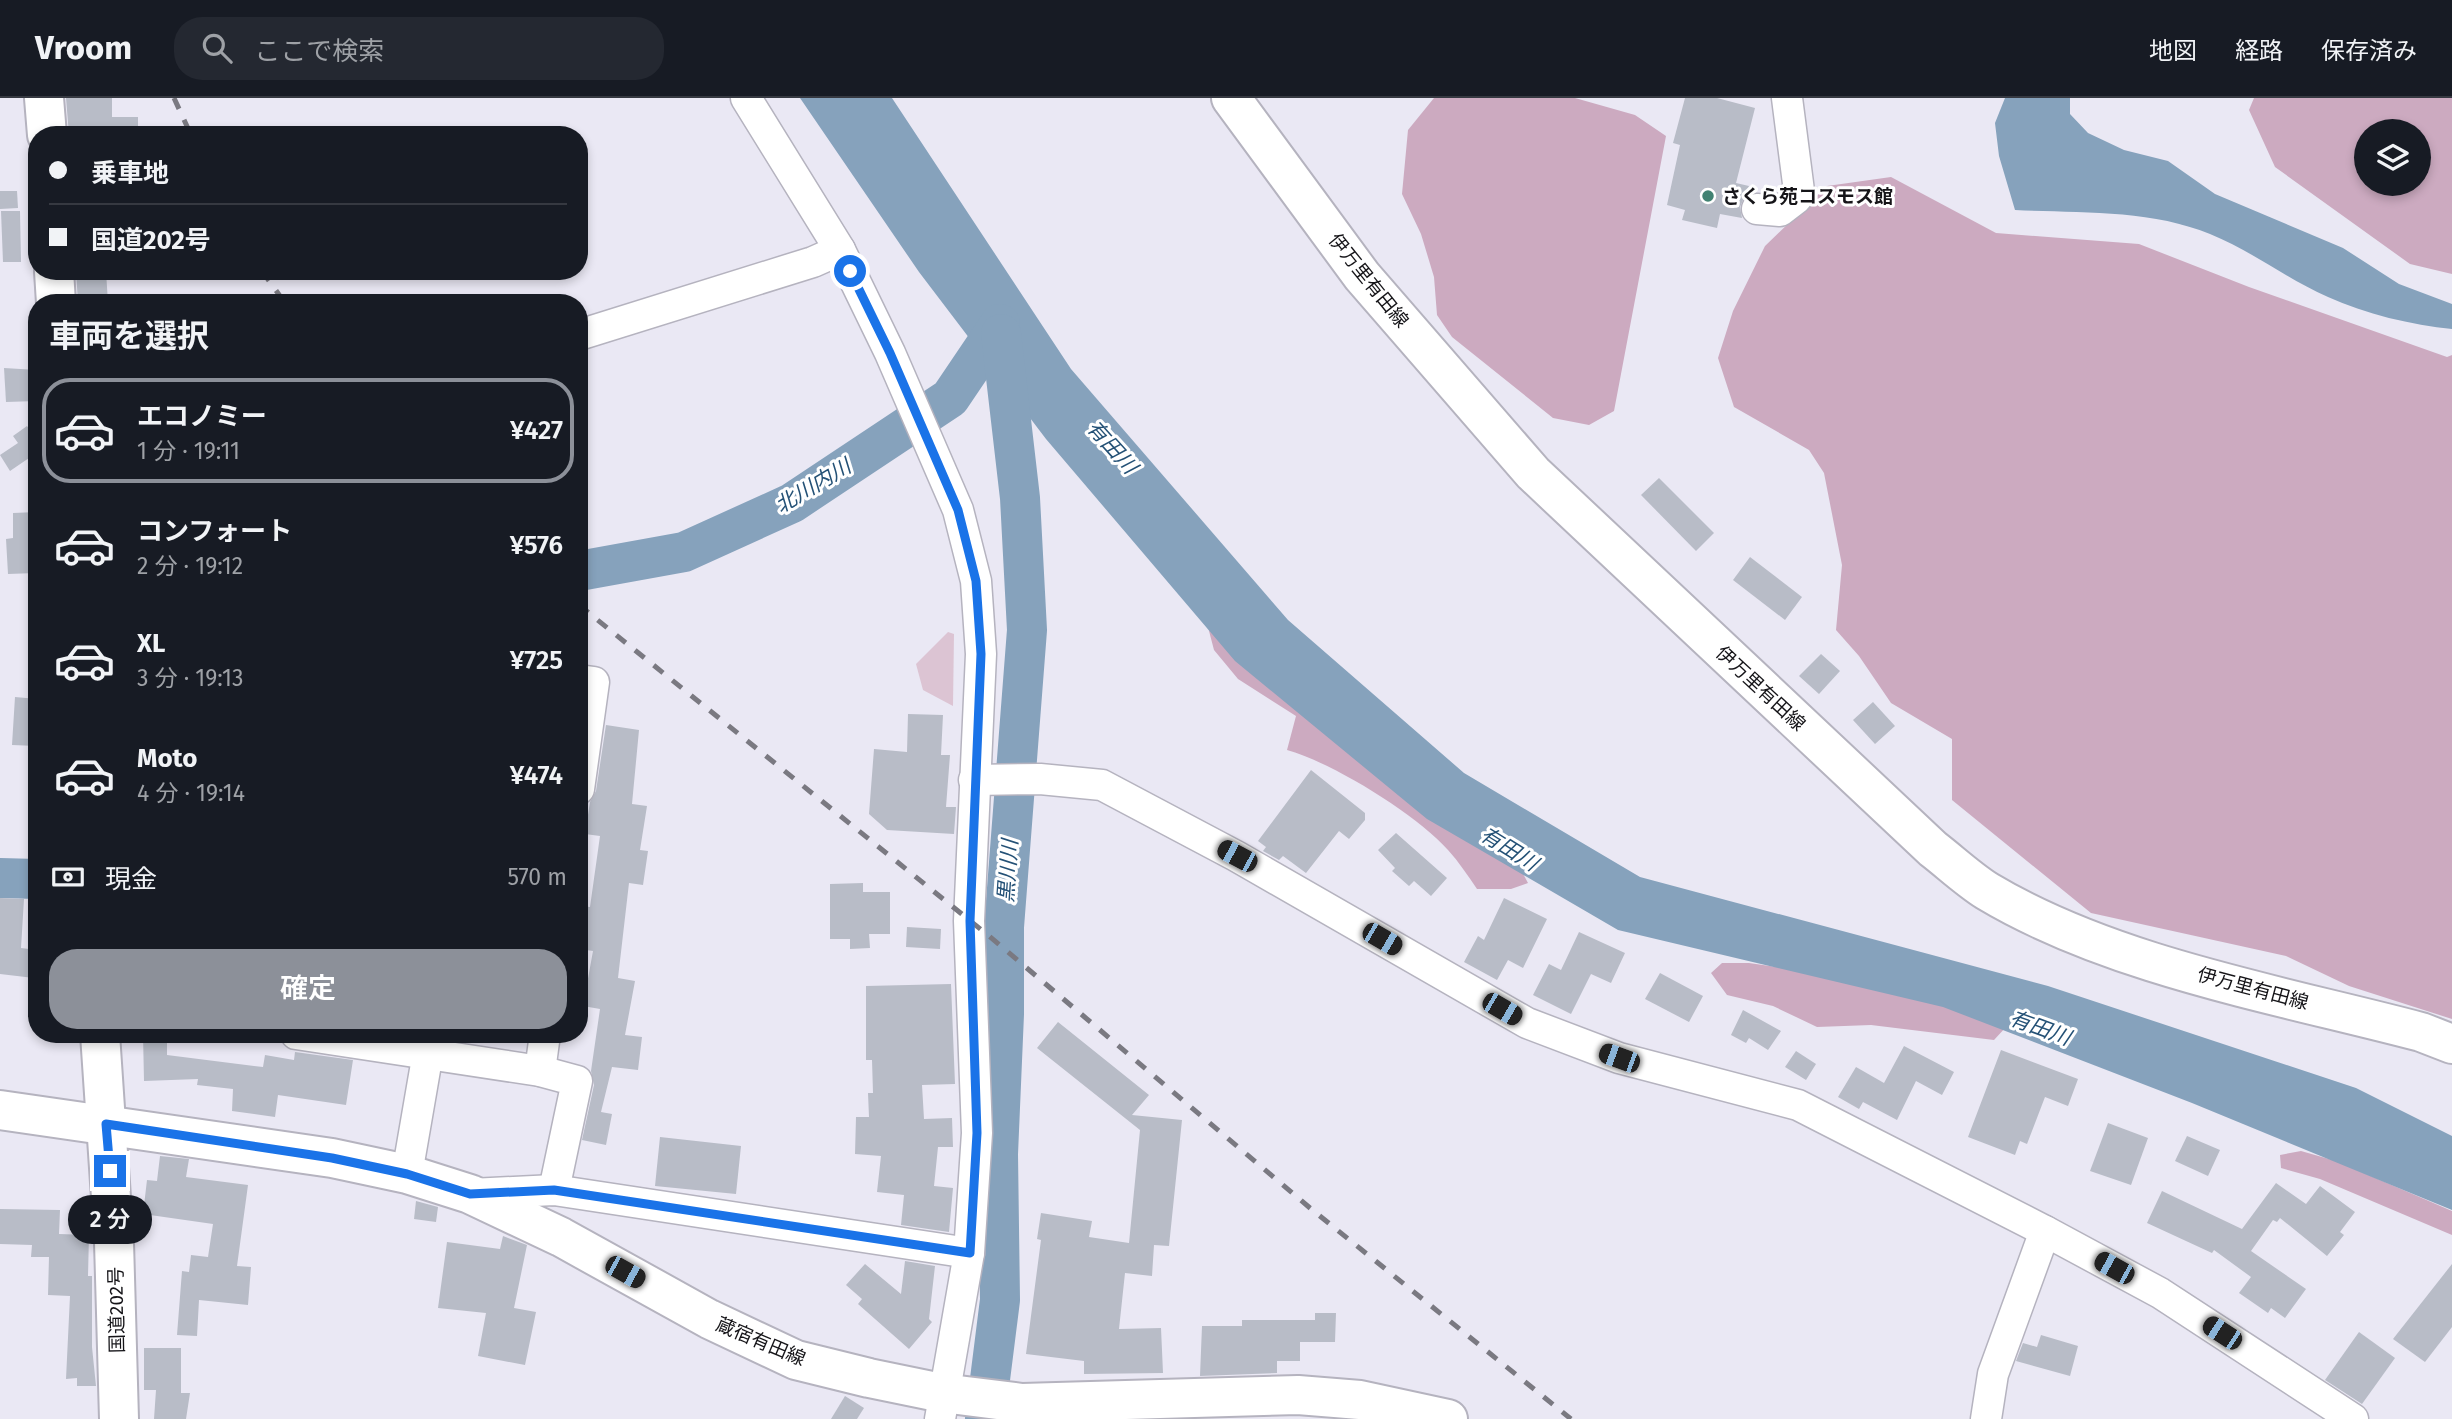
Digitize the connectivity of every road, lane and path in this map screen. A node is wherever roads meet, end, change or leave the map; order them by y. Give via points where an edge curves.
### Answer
1 (44, 98) edge
2 (746, 98) edge
3 (1231, 98) edge
4 (1787, 98) edge
5 (46, 126) edge
6 (1758, 209) dead end
7 (840, 250) junction
8 (588, 332) edge
9 (588, 681) edge
10 (588, 725) edge
11 (979, 781) junction
12 (101, 1043) edge
13 (544, 1043) edge
14 (429, 1044) edge
15 (2452, 1044) edge
16 (540, 1071) junction
17 (0, 1110) edge
18 (106, 1124) junction
19 (407, 1174) junction
20 (554, 1190) junction
21 (470, 1194) junction
22 (2045, 1231) junction
23 (970, 1253) junction
24 (941, 1406) edge
25 (119, 1419) edge
26 (1448, 1419) edge
27 (1986, 1419) edge
28 (2353, 1419) edge

1 - 5 main road
2 - 7 street
3 - 15 main road, 伊万里有田線 via 1362,276 1533,473 1873,793 1987,891 2089,940
4 - 6 street via 1800,191 1780,211
7 - 8 street
7 - 11 street via 958,510 976,581 981,654
9 - 10 street via 594,682
11 - 22 street via 1040,779 1102,785 1237,856 1527,1023 1619,1058 1798,1105
11 - 23 street via 970,921 977,1133
12 - 18 main road, 国道202号
13 - 16 street
14 - 16 street
14 - 19 street
16 - 20 street via 577,1081
17 - 18 main road, 蔵宿有田線
18 - 19 main road, 蔵宿有田線
18 - 25 main road, 国道202号
19 - 21 main road, 蔵宿有田線
20 - 21 street
20 - 23 street
21 - 24 main road, 蔵宿有田線 via 796,1360
22 - 27 street via 1993,1374
22 - 28 street via 2160,1293
23 - 24 street
24 - 26 main road, 蔵宿有田線 via 1298,1395 1360,1400

